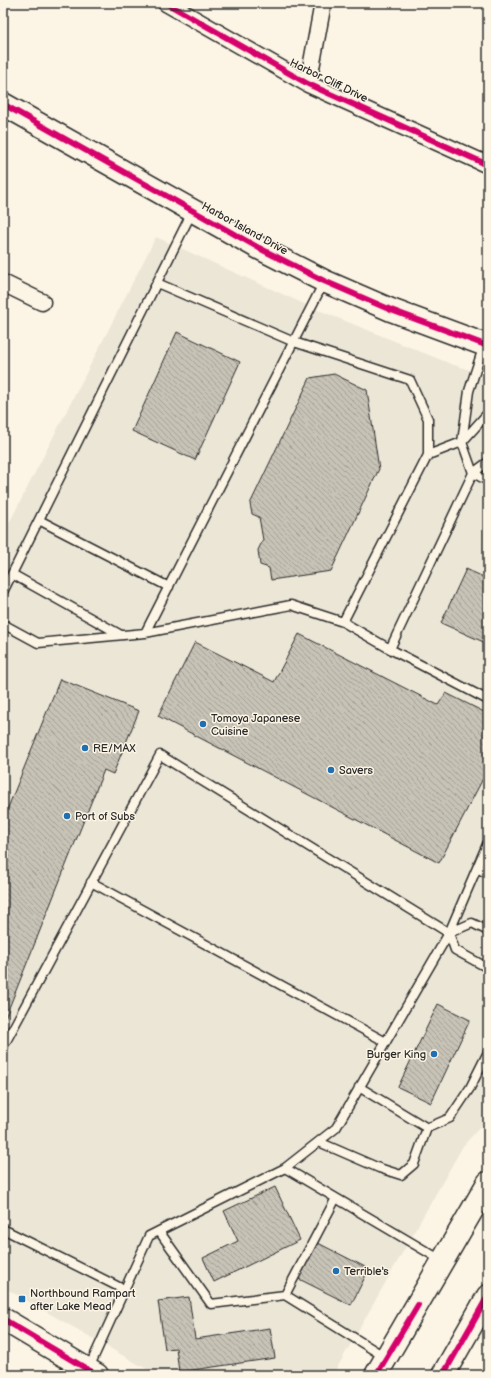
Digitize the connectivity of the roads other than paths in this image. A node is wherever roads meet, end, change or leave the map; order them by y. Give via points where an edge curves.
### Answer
1 (166, 3) edge
2 (323, 3) edge
3 (308, 84) junction
4 (3, 104) edge
5 (488, 165) edge
6 (192, 211) junction
7 (324, 281) junction
8 (3, 282) edge
9 (157, 283) junction
10 (42, 302) dead end
11 (294, 342) junction
12 (486, 345) edge
13 (488, 413) edge
14 (462, 442) junction
15 (428, 457) junction
16 (488, 462) edge
17 (473, 473) junction
18 (488, 481) edge
19 (39, 520) junction
20 (12, 574) junction
21 (169, 587) junction
22 (3, 592) edge
23 (344, 622) junction
24 (3, 624) edge
25 (145, 633) junction
26 (121, 635) junction
27 (390, 649) junction
28 (488, 700) edge
29 (488, 842) edge
30 (477, 868) junction
31 (488, 874) edge
32 (91, 882) junction
33 (488, 931) edge
34 (449, 933) junction
35 (488, 968) edge
36 (386, 1042) junction
37 (3, 1047) edge
38 (488, 1052) edge
39 (360, 1087) junction
40 (427, 1128) junction
41 (318, 1142) junction
42 (285, 1168) junction
43 (488, 1183) edge
44 (336, 1198) junction
45 (3, 1229) edge
46 (159, 1231) junction
47 (444, 1261) junction
48 (125, 1290) junction
49 (285, 1295) junction
50 (488, 1296) edge
51 (3, 1320) edge
52 (381, 1366) edge
53 (93, 1372) edge
54 (443, 1375) edge

1 - 3 street, Harbor Cliff Drive
2 - 3 street
3 - 5 street, Harbor Cliff Drive
4 - 6 street, Harbor Island Drive
6 - 7 street, Harbor Island Drive
6 - 9 lane
7 - 11 lane
7 - 12 street, Harbor Island Drive via 391,310
8 - 10 street
9 - 11 lane
9 - 19 lane
11 - 15 lane via 410,380 428,420
11 - 21 lane
12 - 14 lane via 469,391
13 - 14 lane
14 - 15 lane
14 - 17 lane
15 - 23 lane
16 - 17 lane
17 - 18 lane
17 - 27 lane
19 - 20 lane
19 - 21 lane
20 - 22 lane
20 - 26 lane
21 - 25 lane
23 - 25 lane via 291,605
23 - 27 lane
24 - 26 lane via 38,643
25 - 26 lane
27 - 28 lane
29 - 30 lane
30 - 31 lane
30 - 34 lane
32 - 34 lane via 160,754
32 - 36 lane
32 - 37 lane
33 - 34 lane via 472,923
34 - 35 lane via 455,950
34 - 36 lane
36 - 39 lane
38 - 40 lane via 470,1088 450,1118
39 - 40 lane
39 - 41 lane via 336,1128
40 - 41 lane via 414,1164 401,1175
41 - 42 lane
42 - 44 lane
42 - 46 lane
43 - 47 street
44 - 47 lane
44 - 49 lane
45 - 48 lane
46 - 48 lane via 149,1236
46 - 49 lane via 211,1304
47 - 52 street
48 - 53 lane
49 - 52 lane
50 - 54 street
51 - 53 street

